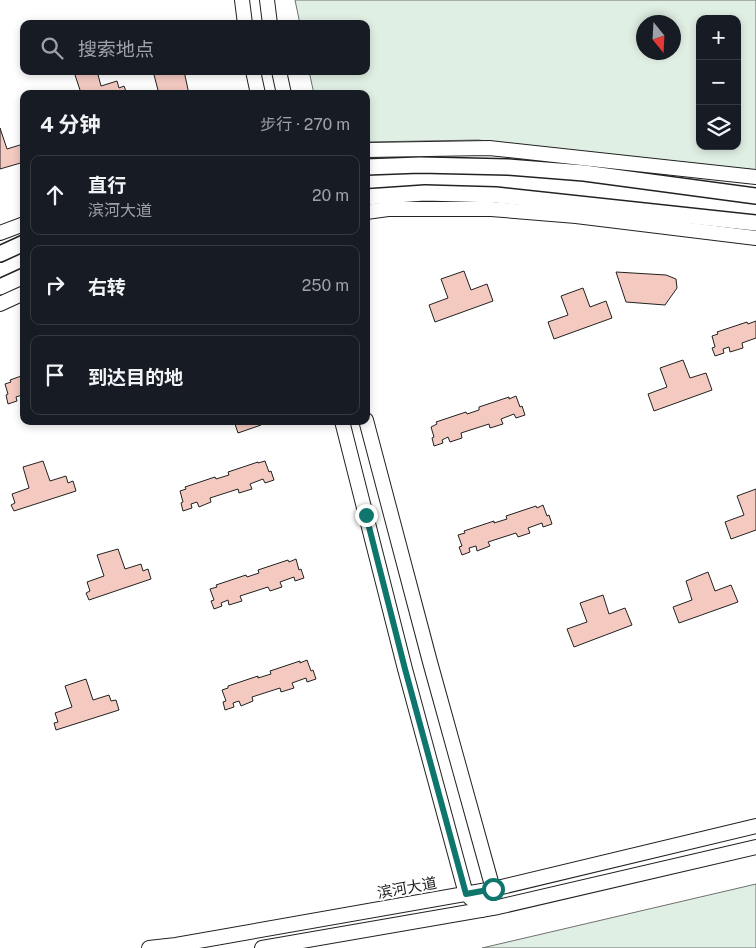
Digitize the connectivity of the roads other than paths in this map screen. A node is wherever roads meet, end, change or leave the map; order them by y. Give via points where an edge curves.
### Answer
1 (242, 0) edge
2 (267, 0) edge
3 (244, 20) edge
4 (270, 20) edge
5 (254, 75) edge
6 (280, 75) edge
7 (257, 90) edge
8 (283, 90) edge
9 (370, 150) edge
10 (370, 167) edge
11 (756, 178) edge
12 (756, 196) edge
13 (370, 197) edge
14 (370, 211) edge
15 (756, 223) edge
16 (20, 226) edge
17 (0, 233) edge
18 (756, 238) edge
19 (20, 246) edge
20 (0, 254) edge
21 (20, 278) edge
22 (0, 288) edge
23 (20, 296) edge
24 (0, 304) edge
25 (343, 425) edge
26 (367, 425) edge
27 (756, 826) edge
28 (756, 847) edge
29 (493, 889) junction
30 (466, 894) junction
31 (483, 910) junction
32 (149, 948) edge
33 (262, 948) edge

1 - 3 street
2 - 4 street
5 - 7 street
6 - 8 street
9 - 11 street via 489,148
10 - 12 main road via 420,165 584,173
13 - 15 main road via 496,195
14 - 18 street via 491,209
16 - 17 street
19 - 20 main road
21 - 22 main road
23 - 24 street
25 - 30 street
26 - 29 street
27 - 29 street, 滨河大道
28 - 31 street
29 - 30 street, 滨河大道
29 - 31 street
30 - 31 street
30 - 32 street, 滨河大道
31 - 33 street

